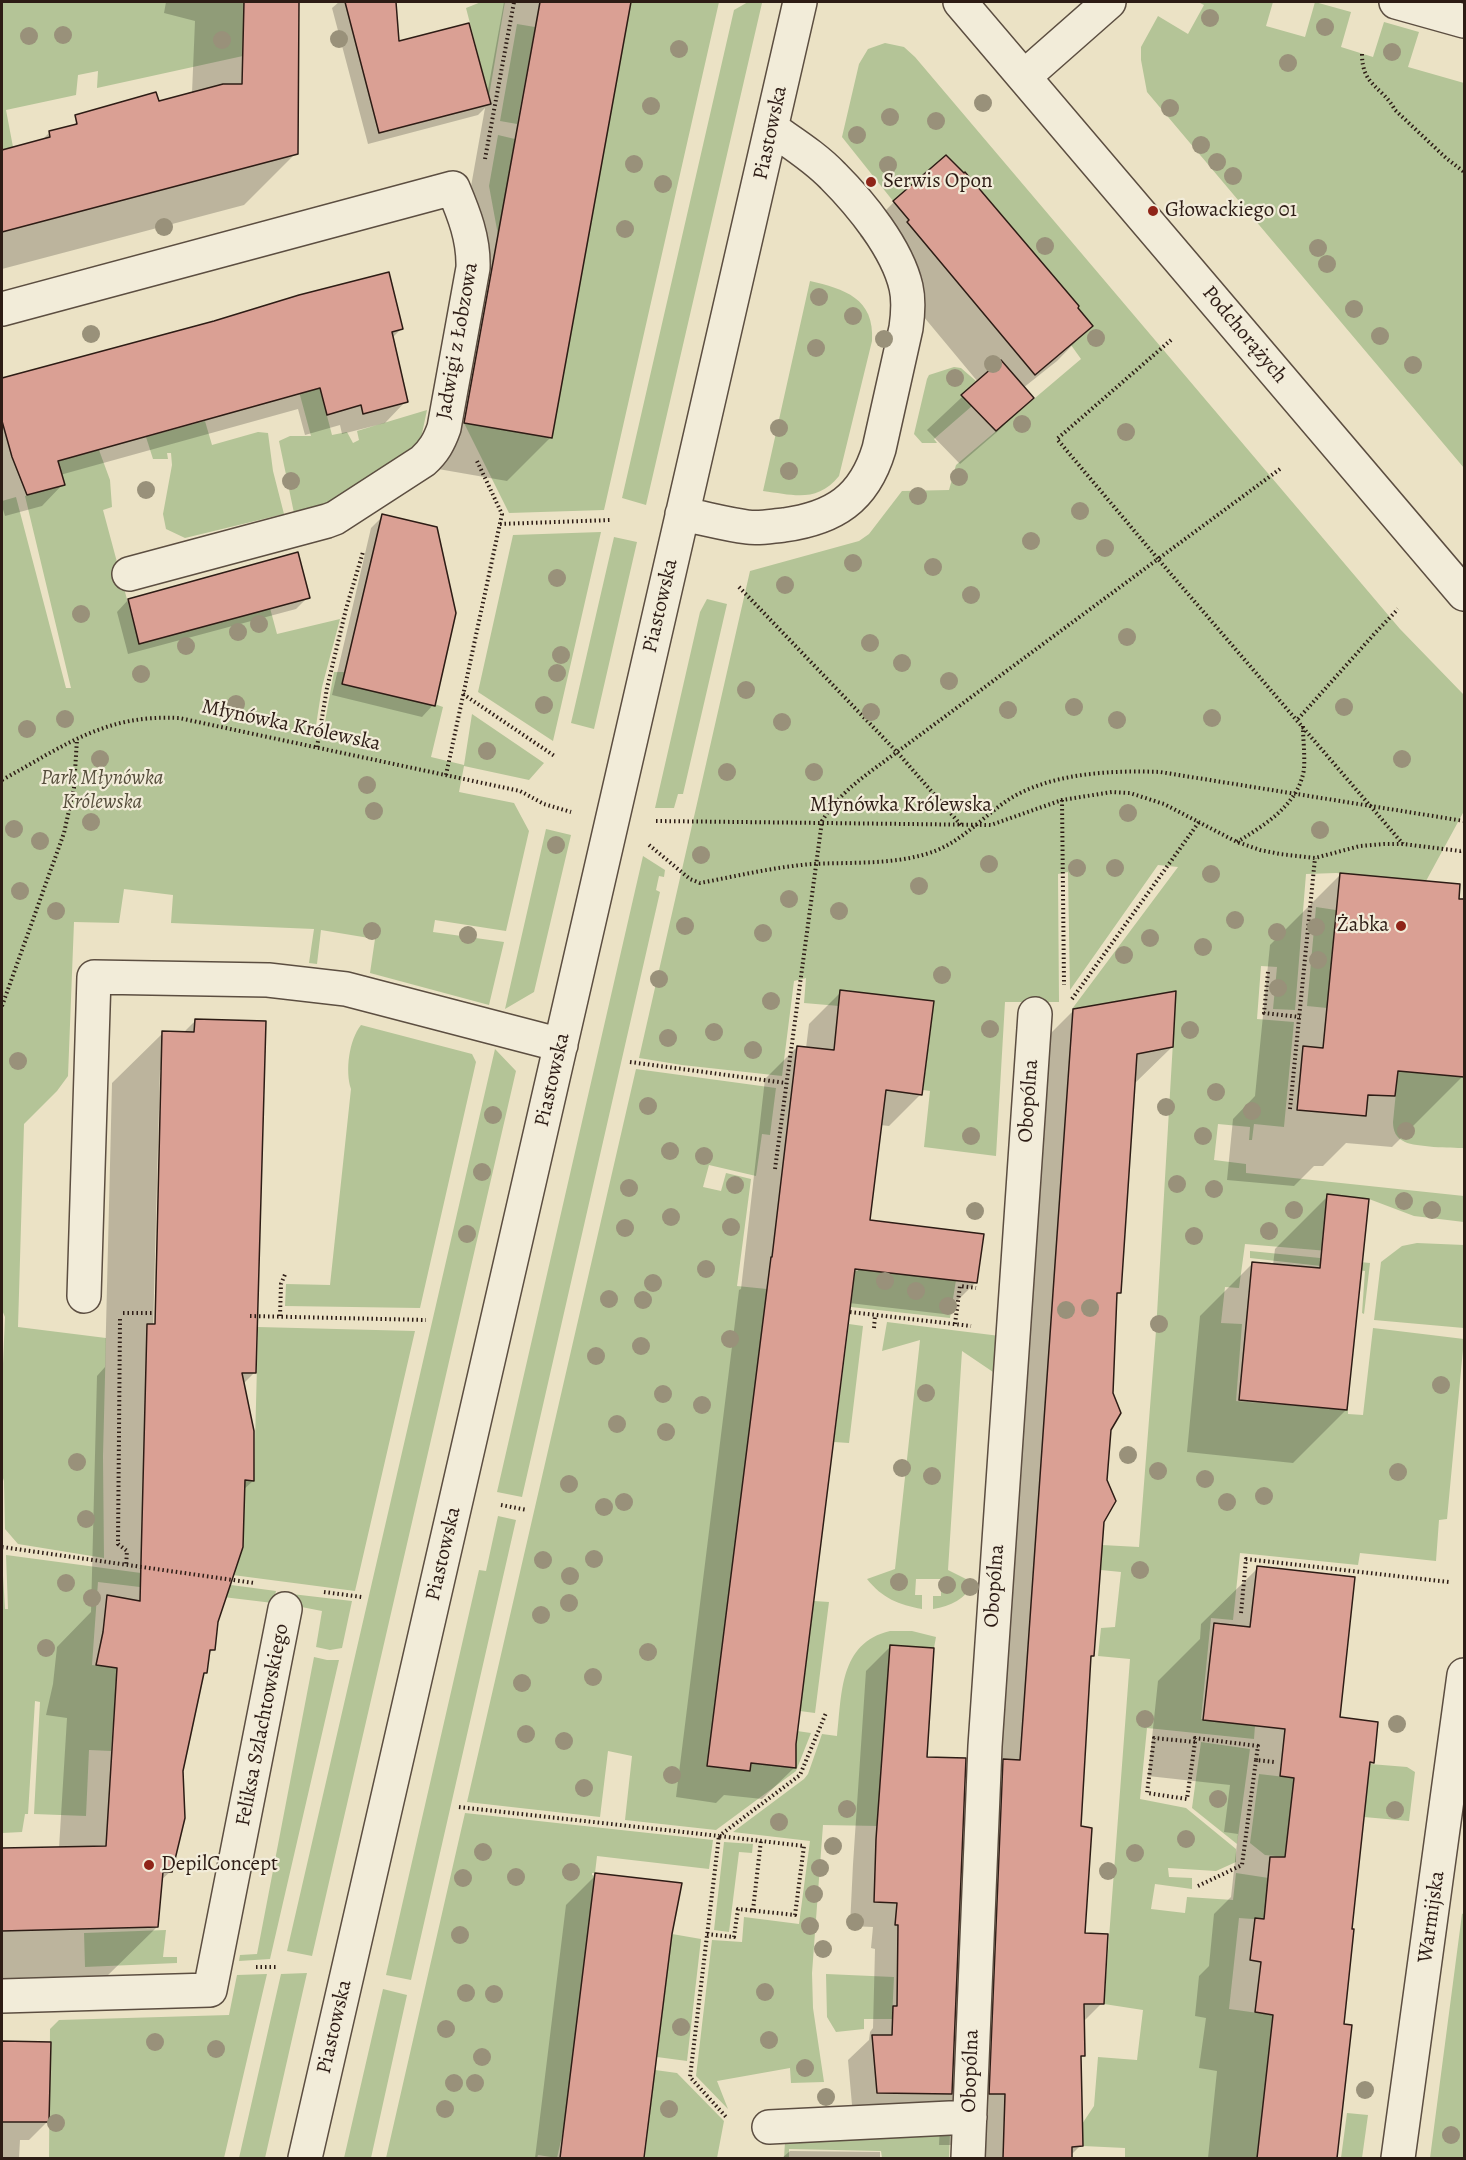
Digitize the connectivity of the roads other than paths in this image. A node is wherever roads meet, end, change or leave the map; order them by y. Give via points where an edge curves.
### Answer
1 (800, 2) edge
2 (960, 2) edge
3 (1109, 2) edge
4 (1396, 2) edge
5 (1464, 21) edge
6 (1025, 76) junction
7 (771, 128) junction
8 (2, 309) edge
9 (682, 514) junction
10 (129, 574) dead end
11 (1464, 594) edge
12 (1050, 1012) road end
13 (561, 1045) junction
14 (84, 1296) dead end
15 (285, 1609) dead end
16 (1464, 1675) edge
17 (2, 1996) edge
18 (970, 2117) junction
19 (769, 2127) dead end
20 (305, 2158) edge
21 (968, 2158) edge
22 (1398, 2158) edge

1 - 7 street, Piastowska
2 - 6 street, Podchorążych
3 - 6 street
4 - 5 street
6 - 11 street, Podchorążych
7 - 9 street, Piastowska
7 - 9 street via 834,176 872,222 899,266 906,287 906,328 879,449 873,468 857,492 840,508 826,514 800,522 748,527
8 - 10 street, Jadwigi z Łobzowa via 453,188 469,228 473,268 444,428 430,455 327,521
9 - 13 street, Piastowska
12 - 18 street, Obopólna via 985,1746
13 - 14 street via 379,997 312,984 94,977
13 - 20 street, Piastowska
15 - 17 street, Feliksa Szlachtowskiego via 210,1990
16 - 22 street, Warmijska
18 - 19 street
18 - 21 street, Obopólna

